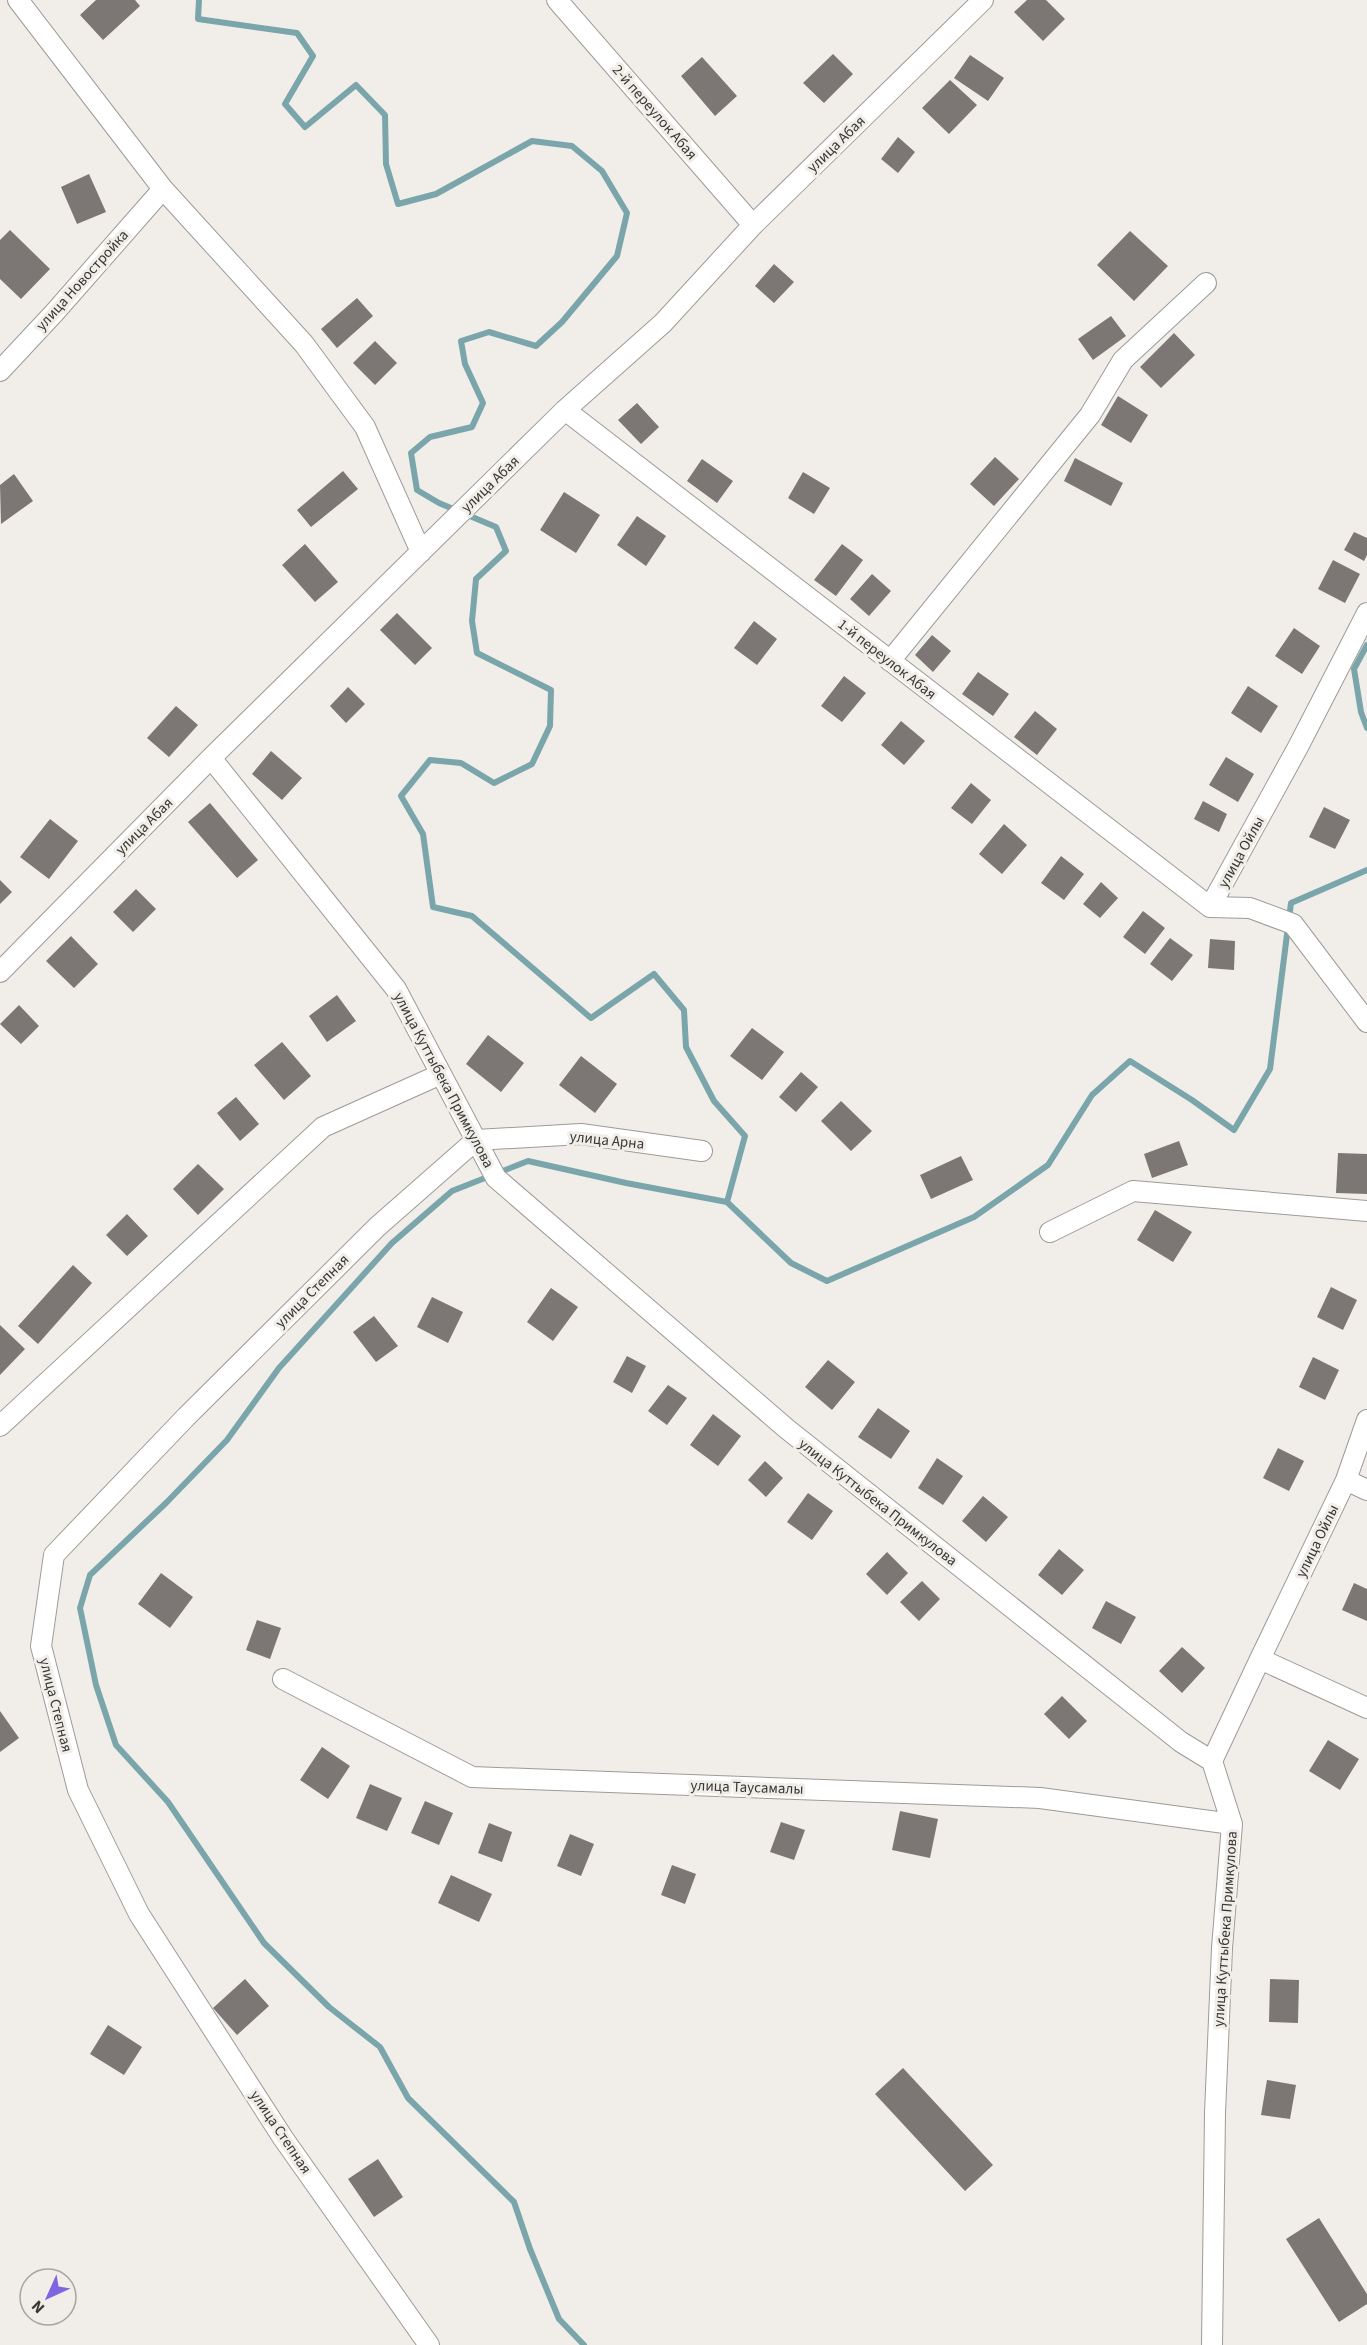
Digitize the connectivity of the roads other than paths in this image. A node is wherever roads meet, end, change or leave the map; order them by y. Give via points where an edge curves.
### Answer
1 (18, 0) edge
2 (557, 0) edge
3 (983, 0) edge
4 (163, 189) junction
5 (753, 225) junction
6 (1206, 283) dead end
7 (0, 371) edge
8 (565, 410) junction
9 (421, 552) junction
10 (1367, 613) edge
11 (890, 661) junction
12 (211, 758) junction
13 (1210, 907) junction
14 (0, 972) edge
15 (1367, 1022) edge
16 (441, 1074) junction
17 (476, 1140) junction
18 (702, 1151) dead end
19 (1367, 1211) edge
20 (1050, 1232) dead end
21 (1367, 1420) edge
22 (0, 1425) edge
23 (1346, 1480) junction
24 (1367, 1490) edge
25 (1260, 1659) junction
26 (284, 1679) dead end
27 (1367, 1708) edge
28 (1212, 1761) junction
29 (1232, 1824) junction
30 (429, 2345) edge
31 (1212, 2345) edge

1 - 4 street
2 - 5 street, 2-й переулок Абая
3 - 5 street, улица Абая
4 - 7 street, улица Новостройка
4 - 9 street via 304,344 365,427
5 - 8 street, улица Абая via 663,323
6 - 11 street via 1123,360 1090,415
8 - 9 street, улица Абая
8 - 11 street, 1-й переулок Абая
9 - 12 street, улица Абая
10 - 13 street, улица Ойлы
11 - 13 street, 1-й переулок Абая
12 - 14 street, улица Абая
12 - 16 street, улица Куттыбека Примкулова via 396,989
13 - 15 street, улица Ойлы via 1250,908 1293,924
16 - 17 street, улица Куттыбека Примкулова
16 - 22 street via 323,1127
17 - 18 street, улица Арна via 581,1134
17 - 28 street, улица Куттыбека Примкулова via 496,1178 787,1429 1180,1742
17 - 30 street, улица Степная via 377,1227 54,1555 41,1646 78,1790 139,1914 283,2138
19 - 20 street via 1133,1191
21 - 23 street, улица Ойлы
23 - 24 street
23 - 25 street, улица Ойлы
25 - 27 street
25 - 28 street
26 - 29 street, улица Таусамалы via 472,1777 1040,1798
28 - 29 street, улица Куттыбека Примкулова
29 - 31 street, улица Куттыбека Примкулова via 1215,2101

